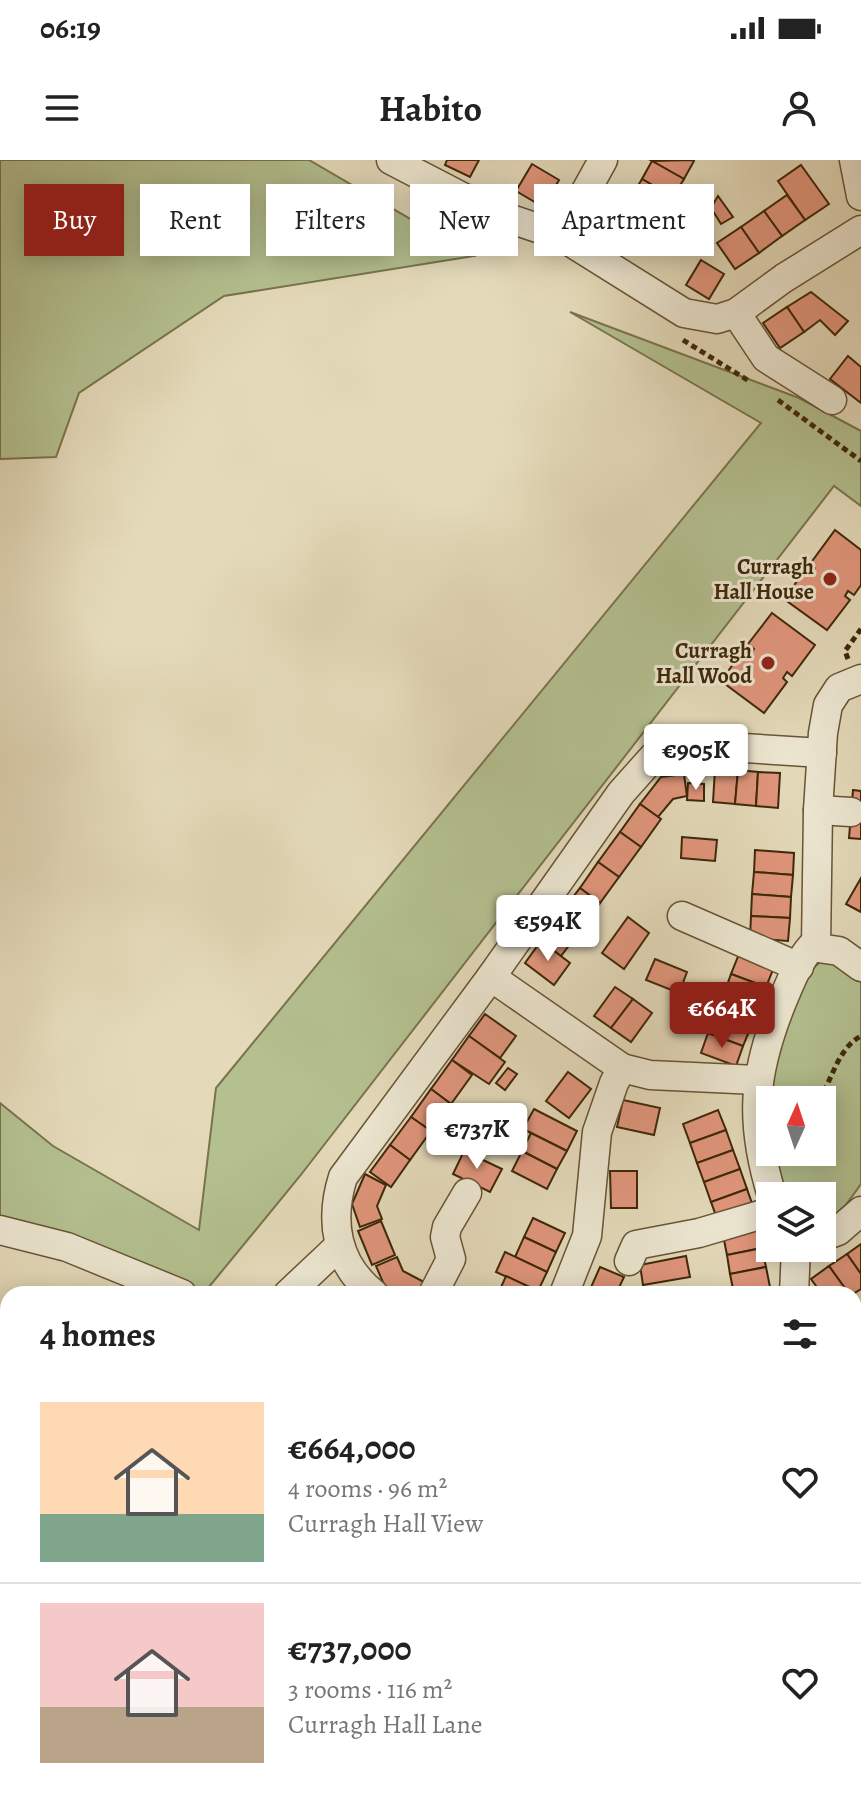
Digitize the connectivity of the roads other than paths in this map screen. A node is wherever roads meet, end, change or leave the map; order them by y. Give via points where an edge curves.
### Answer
1 (391, 160) edge
2 (603, 160) edge
3 (854, 160) edge
4 (590, 184) edge
5 (861, 196) edge
6 (534, 227) edge
7 (861, 230) edge
8 (593, 256) edge
9 (736, 313) junction
10 (832, 400) dead end
11 (861, 679) edge
12 (822, 753) junction
13 (818, 810) junction
14 (851, 812) dead end
15 (682, 916) dead end
16 (807, 956) junction
17 (861, 967) edge
18 (491, 977) junction
19 (622, 1068) junction
20 (757, 1080) junction
21 (769, 1182) edge
22 (467, 1193) dead end
23 (861, 1211) edge
24 (756, 1216) edge
25 (0, 1230) edge
26 (836, 1232) edge
27 (339, 1246) junction
28 (629, 1261) dead end
29 (795, 1262) edge
30 (162, 1286) edge
31 (296, 1286) edge
32 (365, 1286) edge
33 (437, 1286) edge
34 (567, 1286) edge
35 (794, 1286) edge

1 - 6 street via 493,213
2 - 4 street
3 - 5 street
7 - 9 street
8 - 9 street via 684,313 717,319
9 - 10 street via 766,358
11 - 12 street via 839,688 828,705
12 - 13 street
12 - 18 street via 696,745 654,756 621,793
13 - 14 street
13 - 16 street
15 - 16 street
16 - 17 street via 839,951
16 - 20 street via 776,1018
18 - 19 street
18 - 27 street via 343,1177 336,1200
19 - 20 street via 650,1075
19 - 34 street via 599,1122 587,1236
20 - 21 street via 758,1122
22 - 33 street via 447,1227 451,1259
23 - 26 street
24 - 28 street via 636,1245
25 - 30 street via 67,1247
27 - 31 street
27 - 32 street via 348,1270
29 - 35 street

